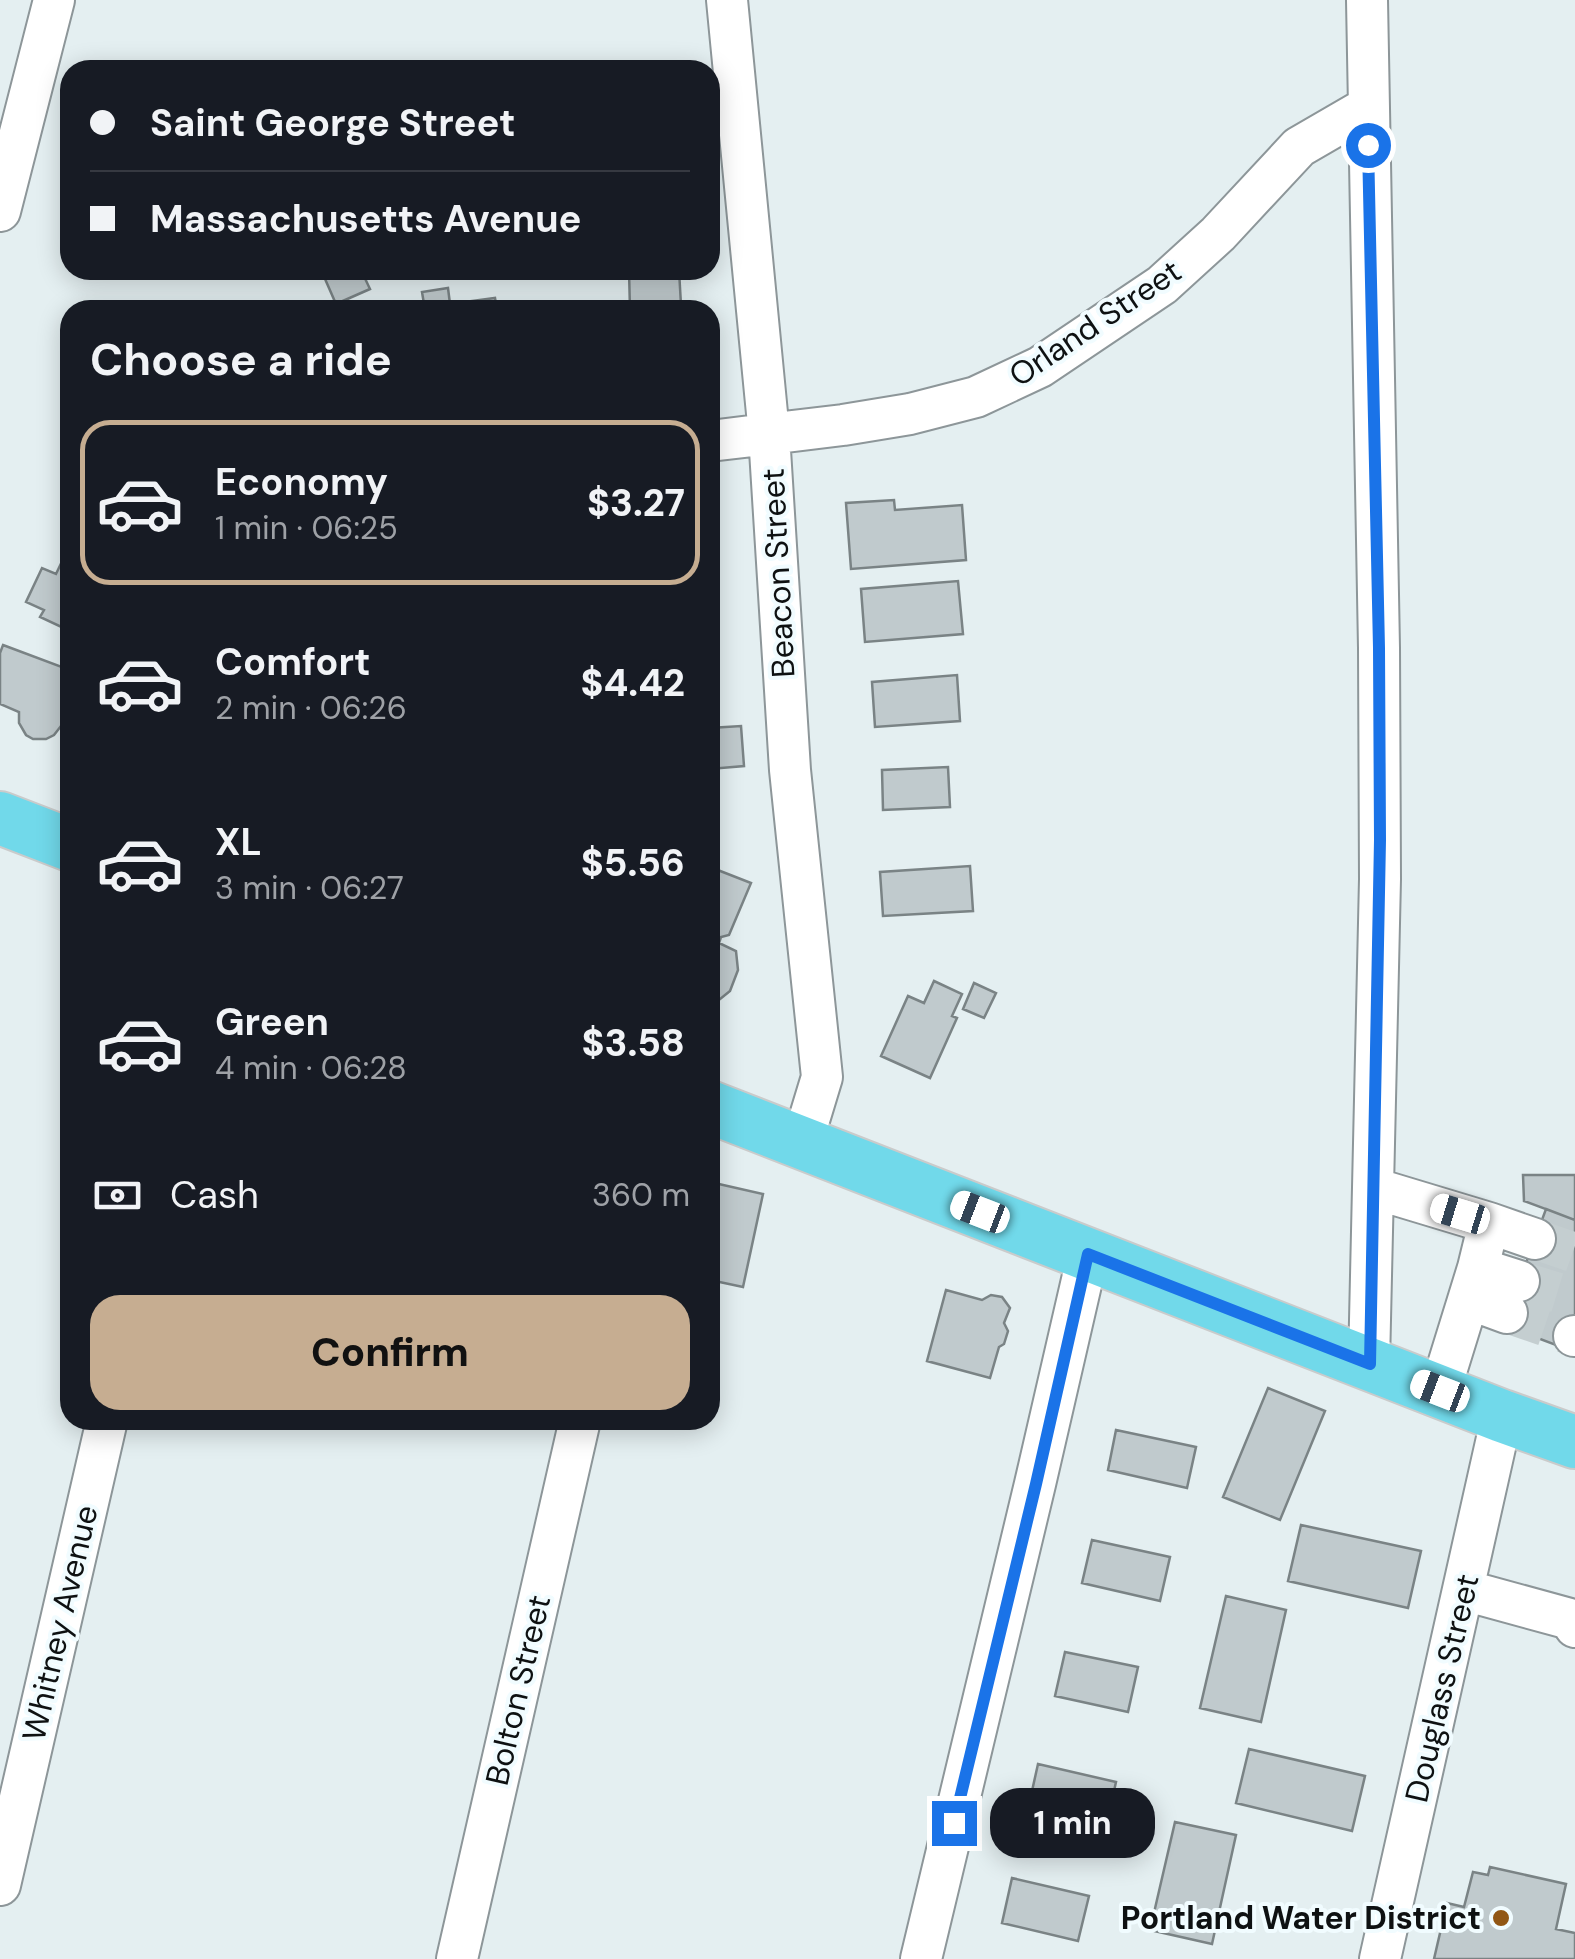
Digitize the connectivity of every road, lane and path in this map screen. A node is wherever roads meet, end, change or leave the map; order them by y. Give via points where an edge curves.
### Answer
1 (54, 0) edge
2 (727, 0) edge
3 (1367, 0) edge
4 (1368, 106) junction
5 (0, 211) edge
6 (770, 434) junction
7 (720, 439) edge
8 (0, 818) edge
9 (60, 841) edge
10 (720, 1111) edge
11 (802, 1143) junction
12 (1373, 1188) junction
13 (1490, 1223) junction
14 (1535, 1239) tunnel mouth
15 (1088, 1254) junction
16 (1473, 1284) junction
17 (1513, 1297) tunnel mouth
18 (1370, 1364) junction
19 (1440, 1391) junction
20 (1502, 1416) junction
21 (106, 1430) edge
22 (578, 1430) edge
23 (1575, 1442) edge
24 (1464, 1590) junction
25 (1575, 1627) edge
26 (0, 1885) edge
27 (457, 1959) edge
28 (921, 1959) edge
29 (1380, 1959) edge

1 - 5 street
2 - 6 street, Beacon Street
3 - 4 street
4 - 6 street, Orland Street via 1300,148 1162,285 1040,367 976,397 910,414
4 - 12 street via 1379,648
6 - 7 street, Orland Street
6 - 11 street, Beacon Street via 790,770 822,1076
8 - 9 main road
10 - 11 main road
11 - 15 main road
12 - 13 street
12 - 18 street
13 - 14 street
13 - 16 street
15 - 18 main road
15 - 28 street
16 - 17 street
16 - 19 street
18 - 19 main road
19 - 20 main road
20 - 23 main road
20 - 24 street, Douglass Street
21 - 26 street, Whitney Avenue
22 - 27 street, Bolton Street
24 - 25 street via 1570,1619
24 - 29 street, Douglass Street

